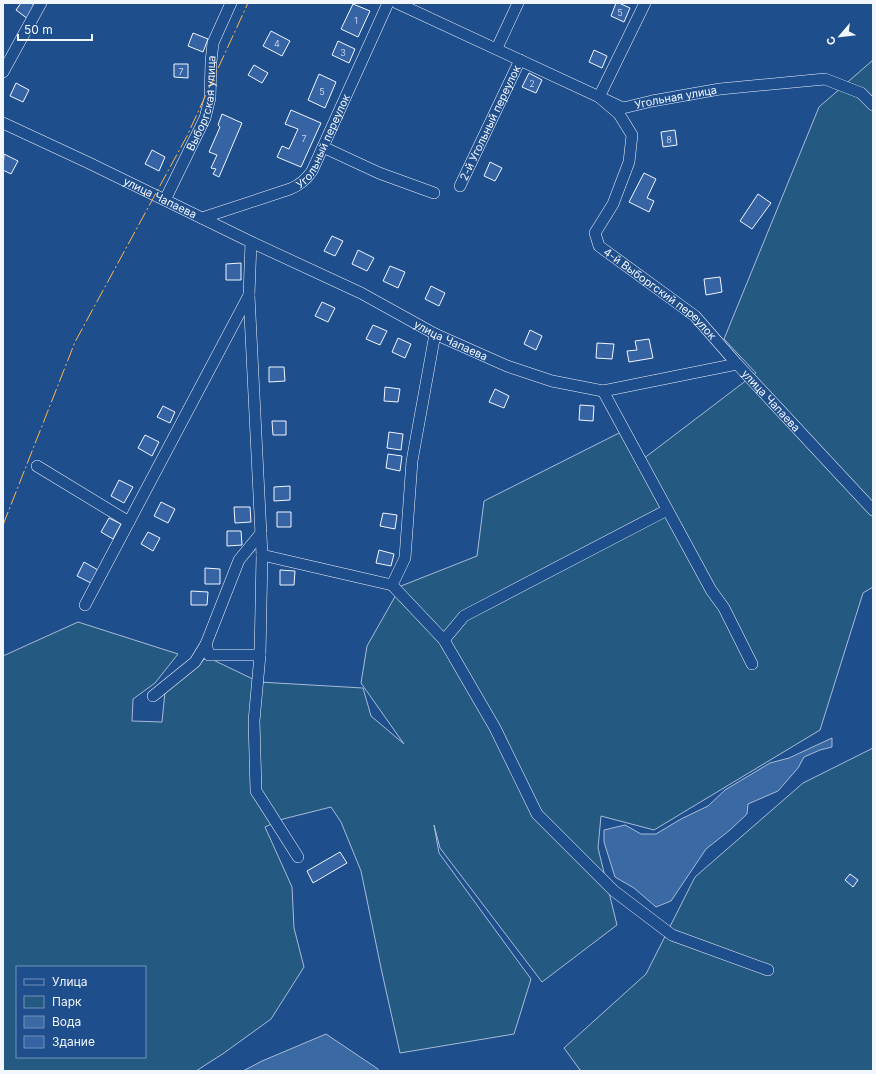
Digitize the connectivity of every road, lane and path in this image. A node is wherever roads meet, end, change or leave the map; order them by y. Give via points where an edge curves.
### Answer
1 (41, 3) edge
2 (231, 3) edge
3 (388, 3) edge
4 (397, 3) edge
5 (518, 3) edge
6 (645, 3) edge
7 (497, 48) junction
8 (520, 60) junction
9 (3, 72) edge
10 (599, 97) junction
11 (873, 104) edge
12 (3, 123) edge
13 (323, 147) junction
14 (460, 186) dead end
15 (434, 193) dead end
16 (165, 200) junction
17 (202, 218) junction
18 (251, 242) junction
19 (250, 295) junction
20 (435, 334) junction
21 (737, 364) junction
22 (604, 391) junction
23 (36, 466) dead end
24 (667, 510) junction
25 (873, 510) edge
26 (130, 522) junction
27 (261, 533) junction
28 (262, 554) junction
29 (392, 585) junction
30 (85, 605) dead end
31 (444, 640) junction
32 (206, 644) junction
33 (260, 655) junction
34 (752, 664) dead end
35 (153, 696) dead end
36 (298, 857) dead end
37 (768, 970) dead end

1 - 9 street
2 - 16 street, Выборгская улица via 214,43 207,113
3 - 13 street, Угольный переулок
4 - 7 street, Угольная улица
5 - 7 street
6 - 10 street
7 - 8 street, Угольная улица
8 - 10 street, Угольная улица
8 - 14 street, 2-й Угольный переулок
10 - 11 street, Угольная улица via 623,108 720,89 825,79 861,93
10 - 21 street, 4-й Выборгский переулок via 619,114 632,135 629,162 613,204 595,233 599,246 695,316
12 - 16 street, улица Чапаева
13 - 15 street via 379,173
13 - 17 street, Угольный переулок via 312,172 297,186
16 - 17 street, улица Чапаева
17 - 18 street, улица Чапаева
18 - 19 street
18 - 20 street, улица Чапаева via 361,293
19 - 26 street
19 - 27 street
20 - 22 street, улица Чапаева via 507,366 552,381
20 - 29 street via 412,461 405,558
21 - 22 street, улица Чапаева
21 - 25 street, улица Чапаева
22 - 24 street
23 - 26 street
24 - 31 street via 464,616
24 - 34 street via 711,590 724,608
26 - 30 street
27 - 28 street
27 - 32 street via 239,560
28 - 29 street
28 - 33 street
29 - 31 street
31 - 37 street via 495,728 537,814 614,891 672,935
32 - 33 street via 209,655
32 - 35 street via 195,662
33 - 36 street via 254,721 256,791

